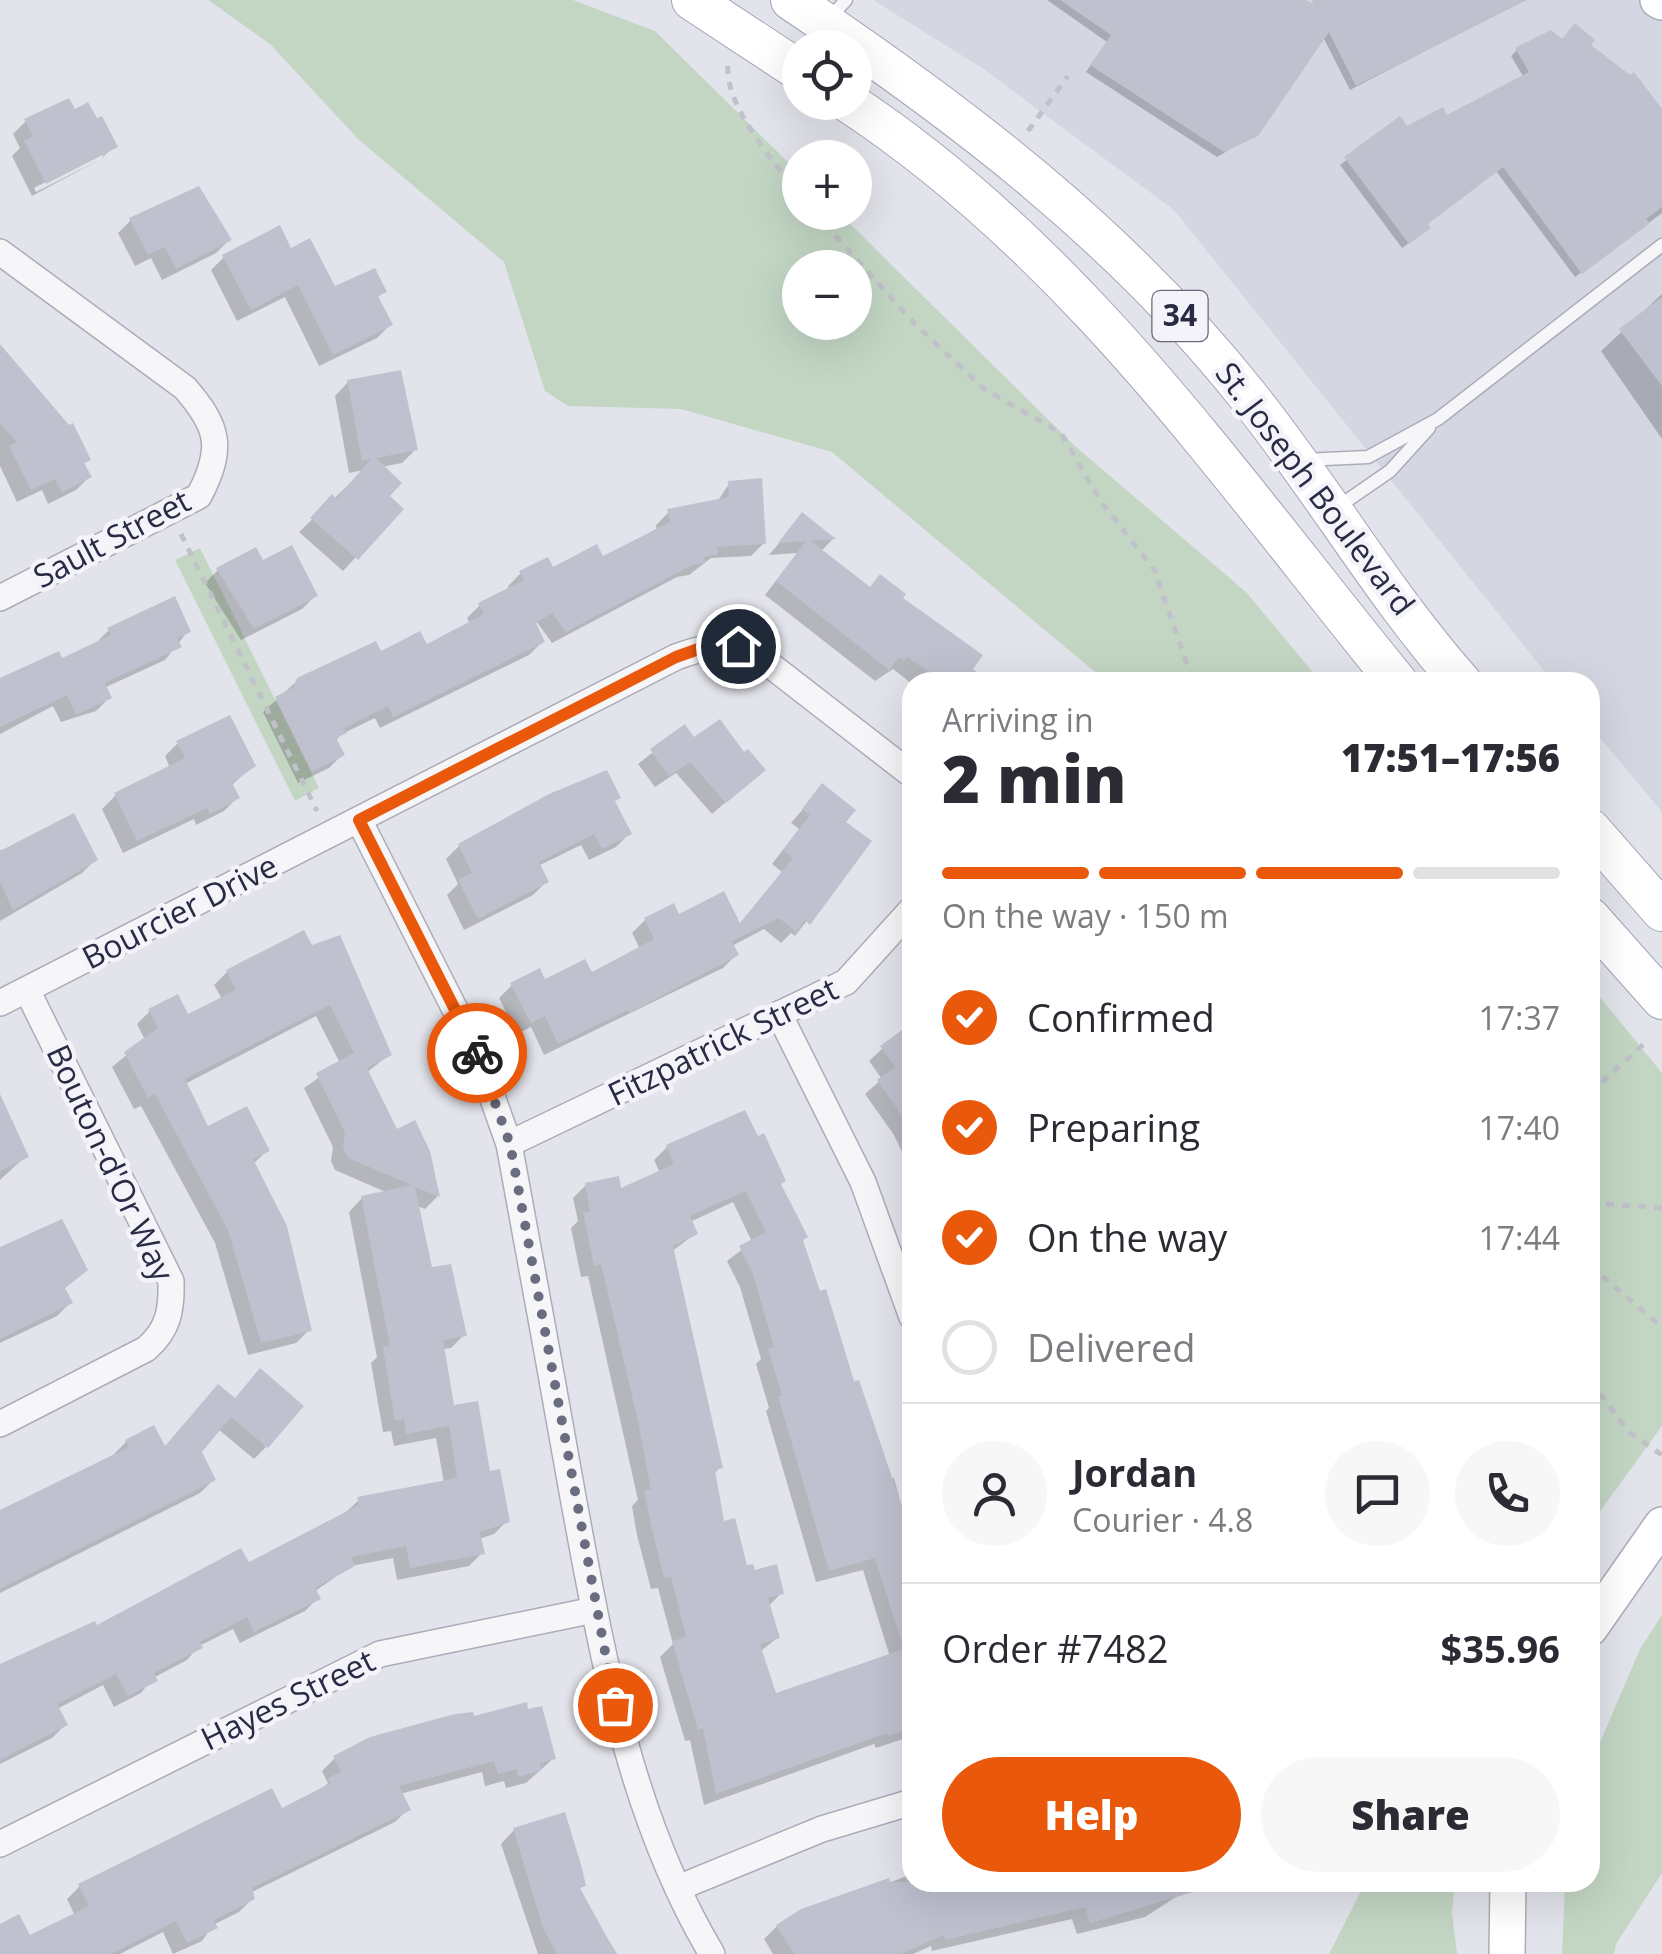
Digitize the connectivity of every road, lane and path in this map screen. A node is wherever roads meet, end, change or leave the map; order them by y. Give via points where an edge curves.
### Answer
1 (692, 0) edge
2 (791, 0) edge
3 (836, 11) edge
4 (782, 59) edge
5 (728, 65) dead end
6 (1068, 76) dead end
7 (872, 120) edge
8 (1031, 124) dead end
9 (782, 172) edge
10 (830, 230) edge
11 (1662, 246) edge
12 (0, 252) edge
13 (1438, 418) junction
14 (1298, 460) junction
15 (1334, 509) junction
16 (170, 514) junction
17 (1288, 545) junction
18 (0, 598) edge
19 (1190, 672) edge
20 (1389, 672) edge
21 (1454, 672) edge
22 (902, 767) edge
23 (359, 820) junction
24 (1600, 841) edge
25 (1662, 911) edge
26 (902, 921) edge
27 (1600, 929) edge
28 (27, 990) junction
29 (1662, 999) edge
30 (0, 1003) edge
31 (778, 1014) junction
32 (1646, 1042) dead end
33 (1600, 1084) edge
34 (510, 1144) junction
35 (1600, 1205) edge
36 (1662, 1208) edge
37 (1600, 1275) edge
38 (902, 1290) edge
39 (1662, 1328) edge
40 (1600, 1394) edge
41 (0, 1424) edge
42 (1662, 1455) edge
43 (1662, 1525) edge
44 (594, 1610) junction
45 (1600, 1614) edge
46 (902, 1805) edge
47 (0, 1844) edge
48 (678, 1888) junction
49 (1508, 1892) edge
50 (712, 1954) edge
51 (1507, 1954) edge

1 - 4 main road
2 - 3 main road, St. Joseph Boulevard / 34
3 - 14 main road, St. Joseph Boulevard / 34 via 1089,224 1173,307
5 - 9 path via 727,84
6 - 8 path
7 - 17 main road, St. Joseph Boulevard / 34 via 1046,262 1145,367
10 - 19 path via 914,324 984,389 1062,433 1101,502 1154,569
11 - 13 lane
12 - 16 street, Sault Street via 185,388 209,416 216,440 213,469 199,496
13 - 14 lane via 1368,457
13 - 15 lane via 1390,471
14 - 15 main road, St. Joseph Boulevard / 34
15 - 17 main road
15 - 21 main road, St. Joseph Boulevard / 34
16 - 18 street, Sault Street
16 - 23 path via 318,814
17 - 20 main road, St. Joseph Boulevard / 34
22 - 23 street, Bourcier Drive via 760,657 723,644 676,657
23 - 28 street, Bourcier Drive
23 - 34 street via 476,1051
24 - 25 main road
26 - 31 street, Fitzpatrick Street via 857,974
27 - 29 main road
28 - 30 street, Bourcier Drive
28 - 41 street, Bouton-d'Or Way via 171,1281 172,1306 163,1334 146,1349
31 - 34 street, Fitzpatrick Street
31 - 38 street via 863,1182
32 - 33 path
34 - 44 street
35 - 36 path
37 - 39 path
40 - 42 path via 1629,1432
43 - 45 street
44 - 47 street, Hayes Street via 380,1654
44 - 48 street via 622,1737
46 - 48 street via 822,1828
48 - 50 street
49 - 51 street

